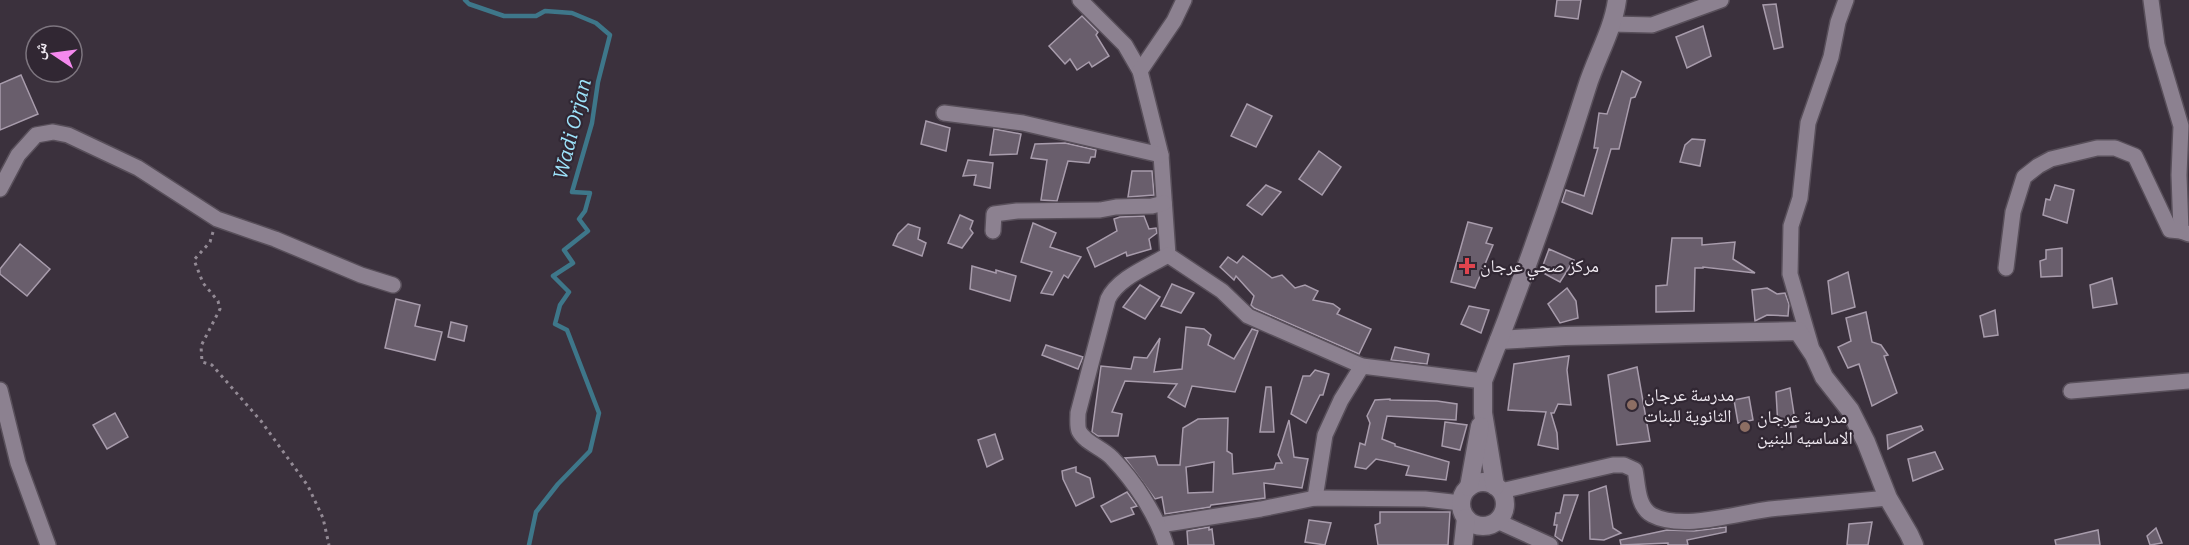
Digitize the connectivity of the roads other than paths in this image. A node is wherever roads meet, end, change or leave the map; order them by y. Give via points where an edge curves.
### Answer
1 (1080, 0) edge
2 (1184, 0) edge
3 (1617, 0) edge
4 (1721, 0) edge
5 (1846, 0) edge
6 (2151, 0) edge
7 (1611, 24) junction
8 (1140, 71) junction
9 (944, 113) dead end
10 (2185, 126) edge
11 (1161, 155) junction
12 (0, 189) edge
13 (1164, 203) junction
14 (993, 231) dead end
15 (2185, 233) edge
16 (1168, 255) junction
17 (2006, 268) dead end
18 (393, 285) dead end
19 (1499, 340) junction
20 (1814, 356) junction
21 (1362, 366) junction
22 (1483, 381) junction
23 (2189, 381) edge
24 (0, 390) edge
25 (2071, 392) dead end
26 (1483, 413) junction
27 (1498, 488) junction
28 (1315, 498) junction
29 (1888, 498) junction
30 (1465, 503) junction
31 (1497, 521) junction
32 (1160, 525) junction
33 (48, 545) edge
34 (1166, 545) edge
35 (1463, 545) edge
36 (1550, 545) edge
37 (1914, 545) edge

1 - 8 street via 1125,45
2 - 8 street
3 - 7 street
4 - 7 street via 1652,25
5 - 20 street via 1808,123 1800,198 1791,226 1790,274
6 - 10 street via 2157,45
7 - 19 street
8 - 11 street
9 - 11 street via 1023,123
10 - 15 street via 2179,175
11 - 13 street
12 - 18 street via 28,142 36,135 53,132 82,140 130,164 217,219
13 - 14 street via 994,214
13 - 16 street
15 - 17 street via 2170,230 2135,156 2115,148 2097,148 2051,159 2024,177 2013,212
16 - 21 street via 1222,291 1248,316
16 - 32 street via 1112,291 1078,412 1078,429 1083,436 1111,457
19 - 20 street via 1798,331
19 - 22 street
20 - 29 street via 1824,377 1850,410
21 - 22 street
21 - 28 street via 1325,435
22 - 26 street
23 - 25 street
24 - 33 street via 18,463
26 - 27 street
26 - 30 street
27 - 29 street via 1624,465 1635,470 1642,506 1653,516 1690,521
27 - 30 street via 1486,482 1477,483
27 - 31 street via 1505,507
28 - 30 street via 1425,498
28 - 32 street
29 - 37 street
30 - 31 street via 1471,523 1485,526
30 - 35 street
31 - 36 street
32 - 34 street

